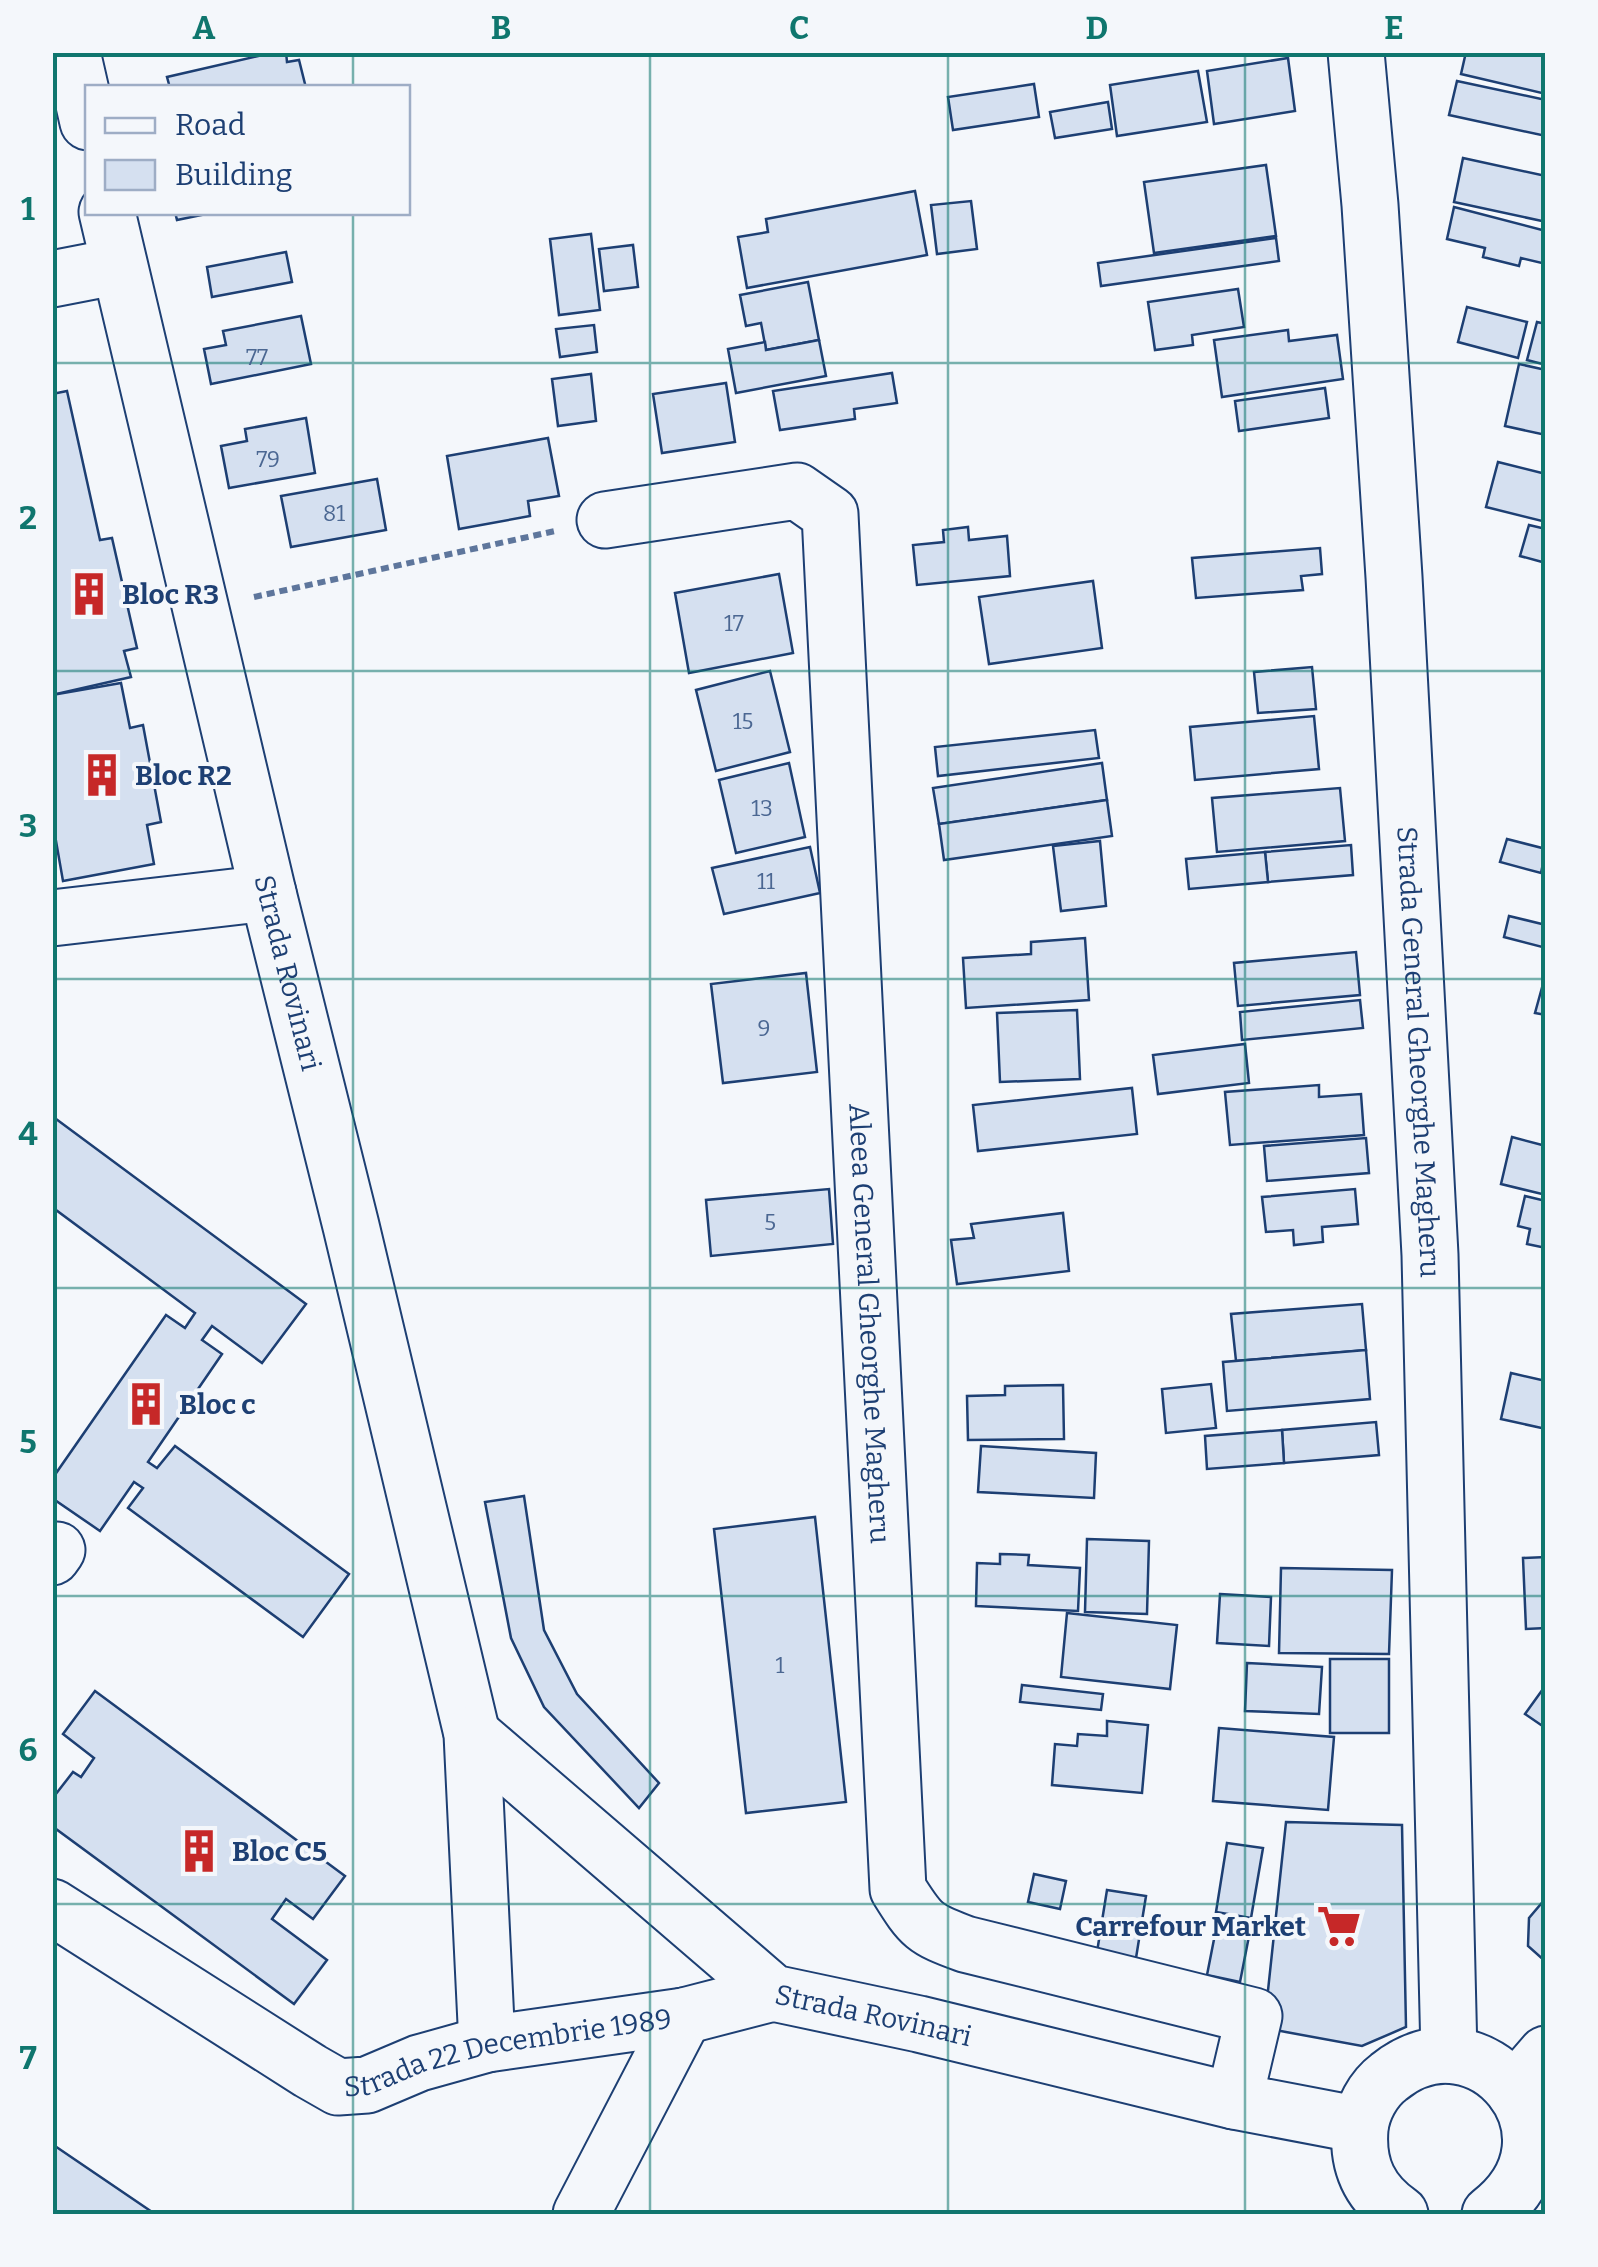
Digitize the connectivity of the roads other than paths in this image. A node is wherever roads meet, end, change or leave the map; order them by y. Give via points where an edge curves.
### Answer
1 (72, 52) edge
2 (1356, 52) edge
3 (85, 109) edge
4 (108, 215) edge
5 (119, 266) junction
6 (52, 279) edge
7 (605, 520) road end
8 (268, 893) junction
9 (52, 918) edge
10 (472, 1734) junction
11 (52, 1907) edge
12 (773, 1993) junction
13 (684, 2016) junction
14 (487, 2044) junction
15 (1449, 2055) junction
16 (1530, 2072) edge
17 (1234, 2101) junction
18 (1360, 2125) junction
19 (1520, 2192) edge
20 (581, 2214) edge
21 (1400, 2214) edge

1 - 3 street
2 - 15 street, Strada General Gheorghe Magheru via 1394,577 1430,1255
4 - 5 street, Strada Rovinari
5 - 6 street
5 - 8 street, Strada Rovinari
7 - 17 street, Aleea General Gheorghe Magheru via 797,491 830,514 898,1888 931,1932 1254,2016
8 - 9 street
8 - 10 street, Strada Rovinari
10 - 12 street, Strada Rovinari
10 - 14 street, Strada Rovinari
11 - 14 street, Strada 22 Decembrie 1989 via 338,2087 366,2085
12 - 13 street, Strada 22 Decembrie 1989
12 - 17 street, Strada Rovinari
13 - 14 street, Strada 22 Decembrie 1989
13 - 20 street
15 - 16 street via 1496,2072
15 - 18 street via 1402,2066 1368,2101
16 - 19 street via 1530,2155
17 - 18 street, Strada Rovinari
18 - 21 street via 1367,2179

